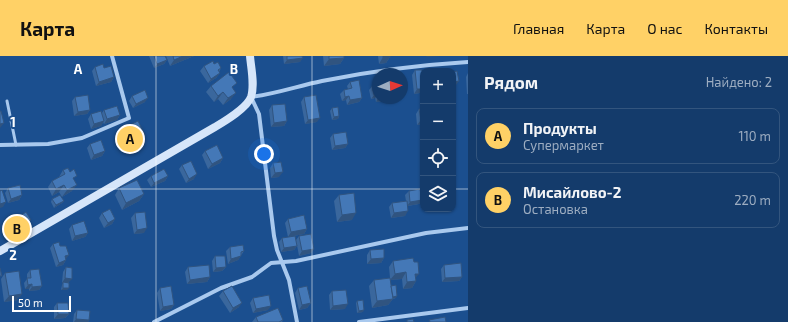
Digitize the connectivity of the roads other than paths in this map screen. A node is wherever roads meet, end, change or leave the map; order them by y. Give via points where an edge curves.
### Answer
1 (112, 56) edge
2 (250, 56) edge
3 (468, 62) edge
4 (251, 97) junction
5 (8, 100) dead end
6 (0, 145) edge
7 (16, 145) junction
8 (468, 228) edge
9 (0, 251) edge
10 (281, 262) junction
11 (468, 308) edge
12 (154, 322) edge
13 (297, 322) edge
14 (359, 322) edge

1 - 7 street via 129,118 82,138 48,144
2 - 4 main road
3 - 4 street via 405,66
4 - 9 main road via 237,113 215,127
4 - 10 street via 259,114 274,236
5 - 7 lane
6 - 7 street
8 - 10 street via 426,233
10 - 12 street via 271,263 252,277 221,288
10 - 13 street via 289,280
11 - 14 street

